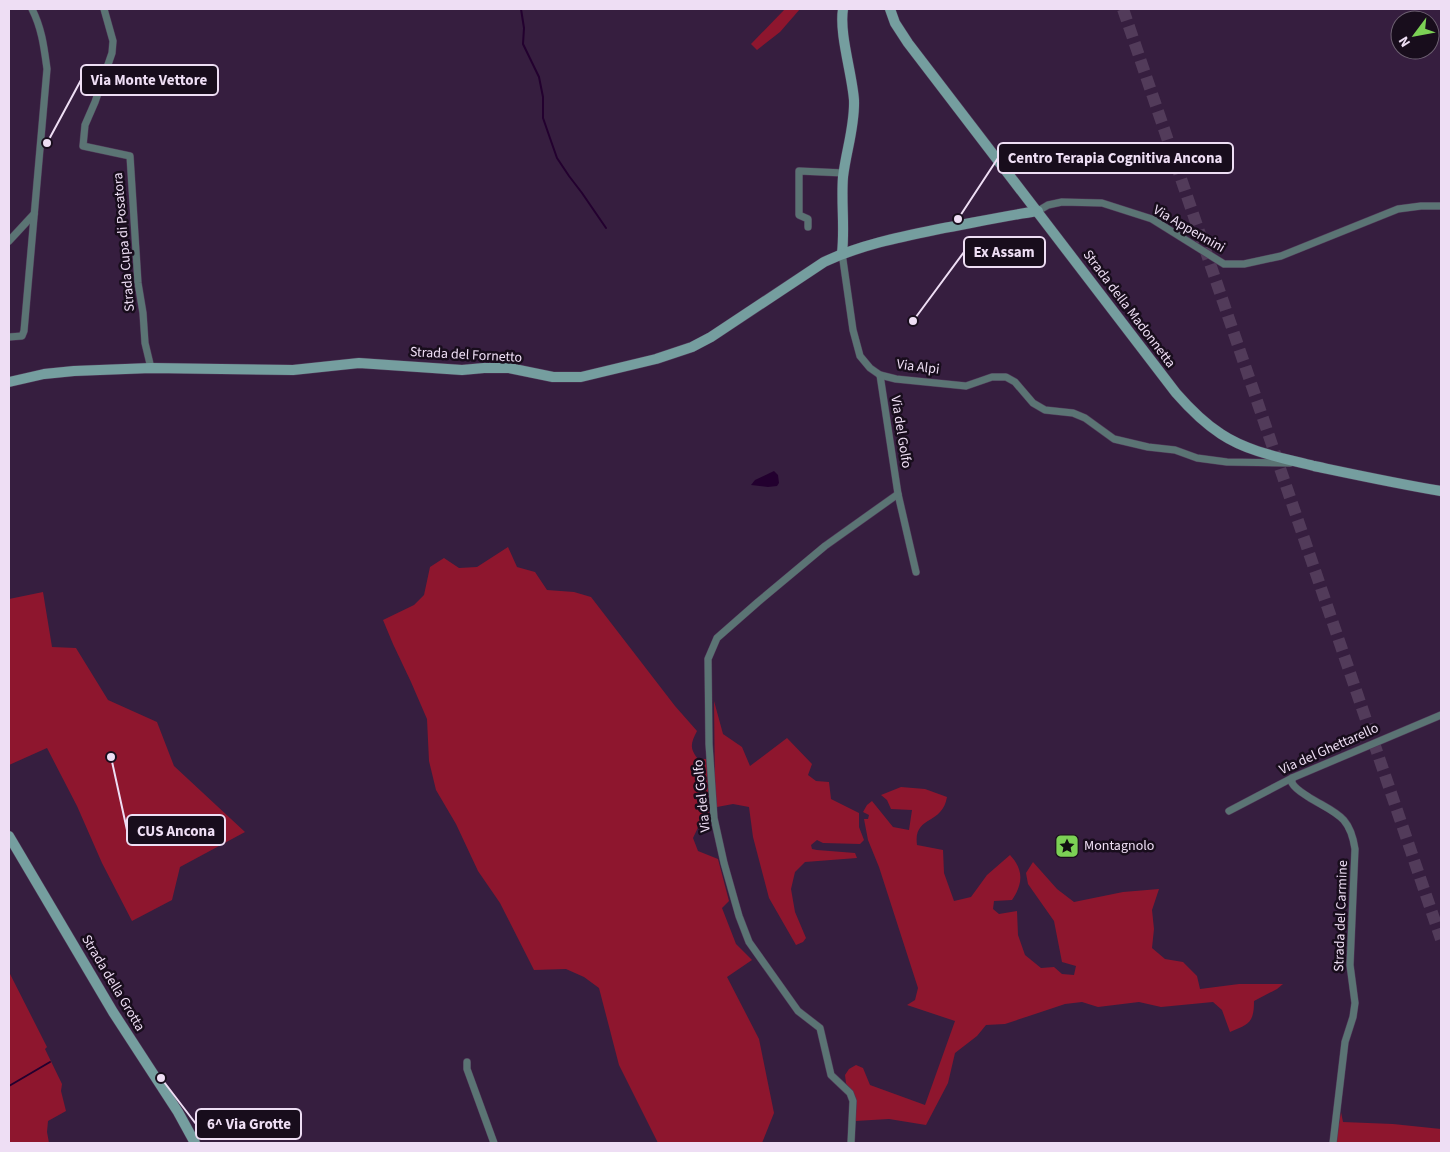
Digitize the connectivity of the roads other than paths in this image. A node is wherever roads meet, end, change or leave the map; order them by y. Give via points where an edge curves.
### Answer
1 (32, 9) edge
2 (104, 9) edge
3 (843, 9) edge
4 (890, 9) edge
5 (844, 173) junction
6 (1441, 206) edge
7 (1038, 211) junction
8 (34, 213) junction
9 (808, 227) dead end
10 (9, 241) edge
11 (842, 254) junction
12 (9, 337) edge
13 (151, 368) junction
14 (880, 375) junction
15 (9, 382) edge
16 (1307, 464) junction
17 (1441, 491) edge
18 (898, 494) junction
19 (916, 572) dead end
20 (1441, 715) edge
21 (1292, 778) junction
22 (1229, 811) dead end
23 (9, 836) edge
24 (467, 1062) dead end
25 (195, 1143) edge
26 (494, 1143) edge
27 (851, 1143) edge
28 (1333, 1143) edge

1 - 8 street via 43,38 47,69
2 - 13 street, Strada Cupa di Posatora via 113,41 112,53 85,125 83,146 130,156 138,283
3 - 5 street, Via Alpi via 854,111
4 - 7 street, Strada della Madonnetta via 908,43
5 - 9 street via 799,172 799,215 808,219
5 - 11 street, Via Alpi
6 - 7 street, Via Appennini via 1398,209 1281,256 1244,264 1224,264 1152,219 1102,203 1062,202
7 - 11 street, Strada del Fornetto via 897,237
7 - 16 street, Strada della Madonnetta via 1192,411 1238,444
8 - 10 street
8 - 12 street via 24,331 22,336
11 - 13 street, Strada del Fornetto via 824,262 692,347 581,377 554,377 510,368 462,370 359,363 294,370
11 - 14 street, Via Alpi via 860,356
13 - 15 street, Strada del Fornetto via 44,374
14 - 16 street, Via Alpi via 966,386 992,377 1006,377 1045,410 1085,418 1114,438 1175,450 1197,458
14 - 18 street, Via del Golfo
16 - 17 street, Strada della Madonnetta
18 - 19 street, Via del Golfo
18 - 27 street, Via del Golfo via 824,546 758,602 717,638 708,659 714,818 738,916 748,942 798,1011 820,1028 831,1075 850,1093 853,1101
20 - 21 street, Via del Ghettarello
21 - 22 street, Via del Ghettarello
21 - 28 street, Strada del Carmine via 1298,791 1347,823 1355,849 1350,964 1353,1017 1345,1042
23 - 25 street, Strada della Grotta
24 - 26 street

